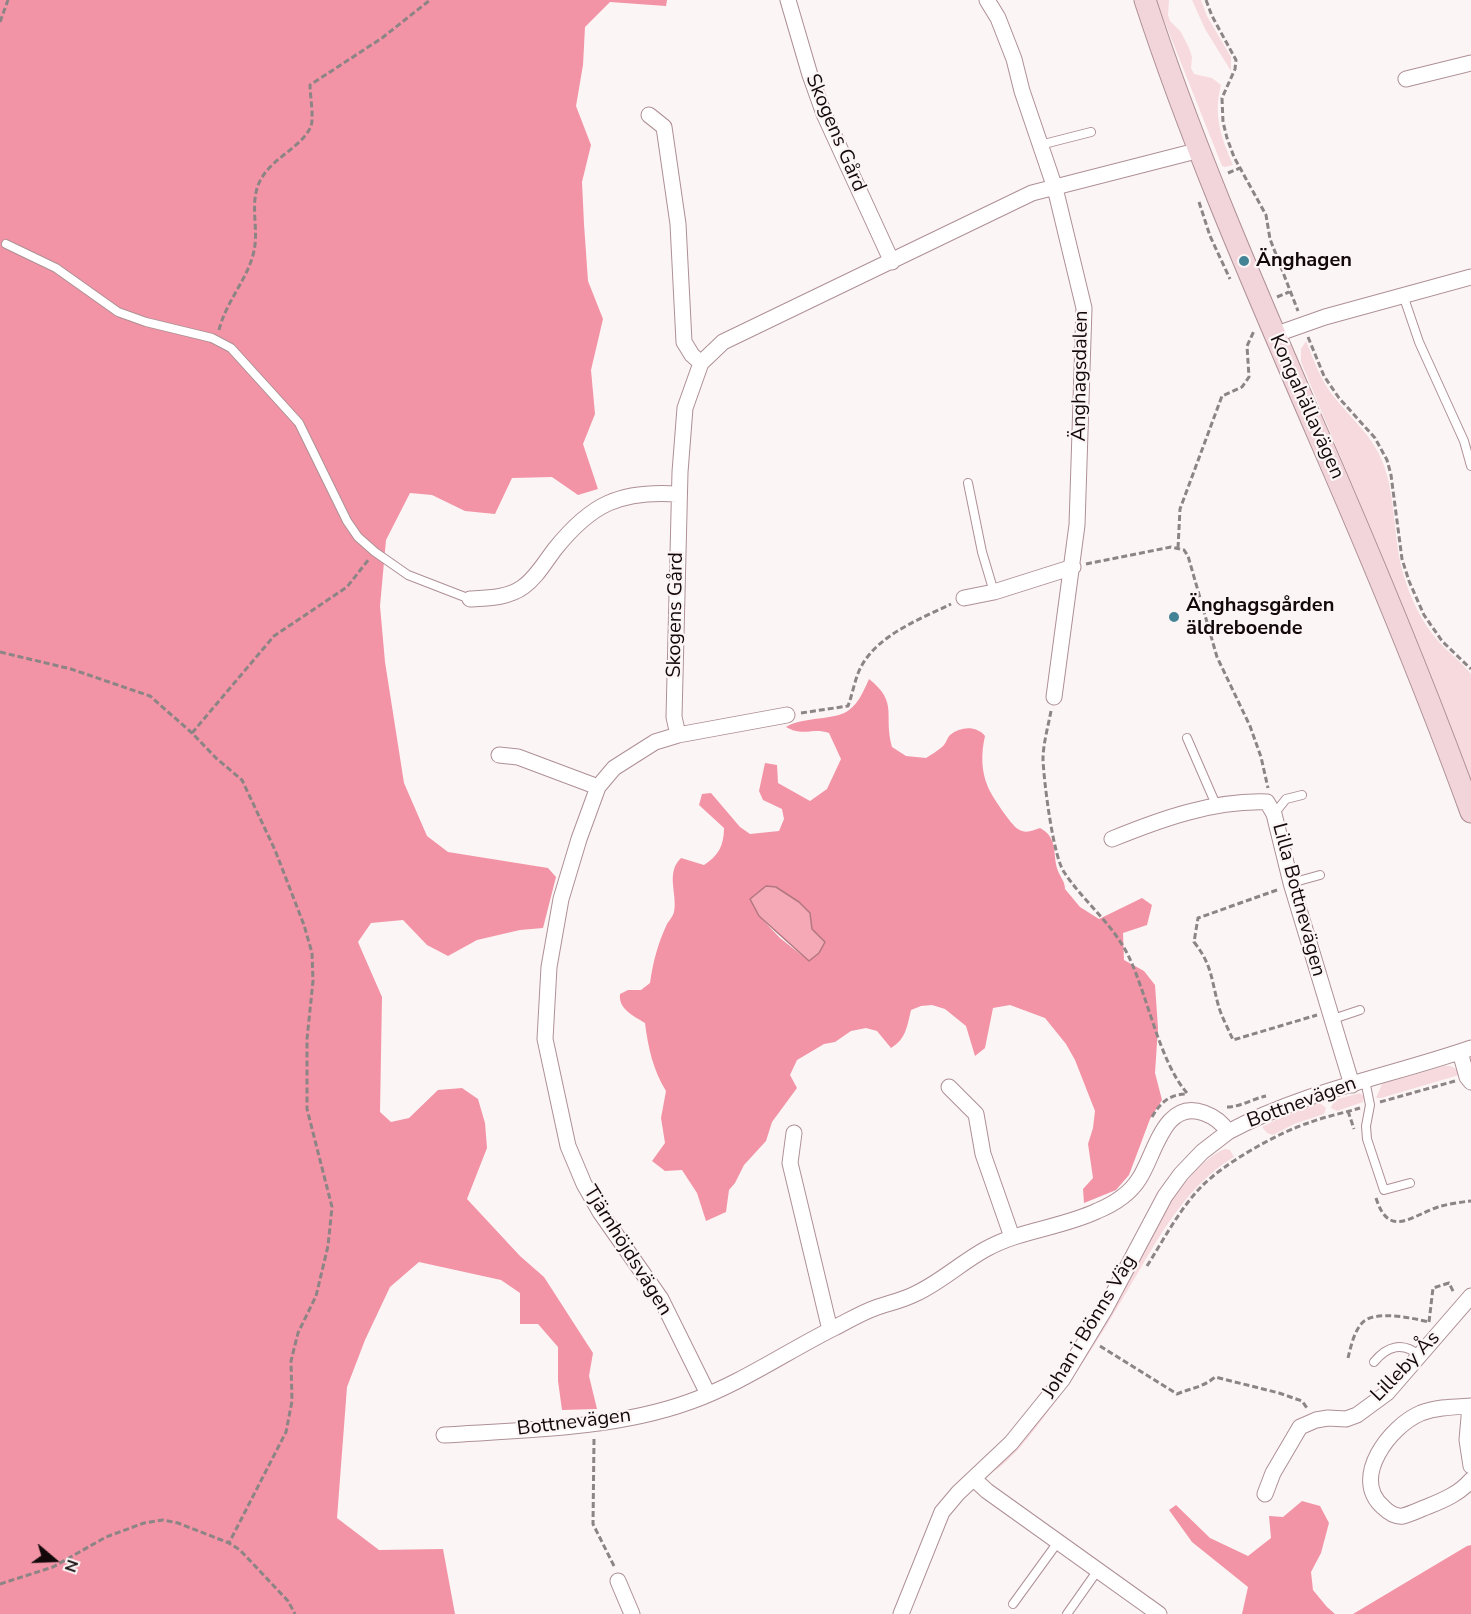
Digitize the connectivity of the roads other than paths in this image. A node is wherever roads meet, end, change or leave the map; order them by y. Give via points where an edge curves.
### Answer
1 (788, 0) edge
2 (987, 0) edge
3 (1145, 0) edge
4 (1471, 63) edge
5 (1406, 79) dead end
6 (649, 115) dead end
7 (1091, 132) dead end
8 (1040, 145) junction
9 (1200, 150) junction
10 (1055, 188) junction
11 (6, 244) dead end
12 (892, 262) junction
13 (1471, 277) edge
14 (1403, 295) junction
15 (1274, 335) junction
16 (701, 363) junction
17 (1471, 466) edge
18 (968, 483) dead end
19 (678, 494) junction
20 (1073, 567) junction
21 (994, 591) junction
22 (964, 598) road end
23 (470, 599) joint
24 (1054, 697) road end
25 (787, 715) road end
26 (678, 735) junction
27 (1187, 738) dead end
28 (499, 755) dead end
29 (598, 787) junction
30 (1302, 795) dead end
31 (1217, 807) junction
32 (1271, 808) junction
33 (1471, 812) edge
34 (1112, 839) dead end
35 (1320, 875) dead end
36 (1291, 884) junction
37 (1360, 1010) dead end
38 (1331, 1015) junction
39 (1466, 1050) edge
40 (1469, 1080) edge
41 (1358, 1082) junction
42 (949, 1087) dead end
43 (1228, 1132) junction
44 (794, 1133) dead end
45 (1410, 1183) dead end
46 (1012, 1237) junction
47 (1465, 1299) edge
48 (830, 1330) junction
49 (1420, 1356) junction
50 (1374, 1362) dead end
51 (708, 1394) junction
52 (1471, 1406) edge
53 (444, 1435) dead end
54 (1471, 1466) edge
55 (974, 1479) junction
56 (1471, 1480) edge
57 (1264, 1494) dead end
58 (1058, 1542) junction
59 (1098, 1570) junction
60 (618, 1581) road end
61 (1013, 1604) dead end
62 (632, 1614) edge
63 (901, 1614) edge
64 (1066, 1614) edge
65 (1160, 1614) edge

1 - 12 street, Skogens Gård via 824,114
2 - 8 street via 1014,59
3 - 9 street, Kongahällavägen
4 - 5 street
6 - 16 street via 664,127 678,224 684,342
7 - 8 lane
8 - 10 street
9 - 10 street, Skogens Gård
9 - 15 street, Kongahällavägen
10 - 12 street, Skogens Gård via 1032,193
10 - 20 street, Änghagsdalen via 1084,308
11 - 23 lane via 56,268 118,312 217,340 231,348 299,423 358,537 408,575
12 - 16 street, Skogens Gård via 723,342
13 - 14 street
14 - 15 street
14 - 17 lane
15 - 33 street, Kongahällavägen via 1392,606
16 - 19 street, Skogens Gård via 685,408
18 - 21 lane
19 - 23 street via 617,498 591,511 568,532 522,588 494,598
19 - 26 street, Skogens Gård via 674,717
20 - 21 street
20 - 24 street, Änghagsdalen
21 - 22 street
25 - 26 street, Tjärnhöjdsvägen
26 - 29 street, Tjärnhöjdsvägen via 655,742 614,768
27 - 31 lane
28 - 29 street via 518,757
29 - 51 street, Tjärnhöjdsvägen via 561,899 549,966 545,1039 568,1146 584,1184 661,1299
30 - 32 lane
31 - 32 street, Lilla Bottnevägen via 1255,802
31 - 34 street, Lilla Bottnevägen via 1163,819
32 - 36 street, Lilla Bottnevägen
35 - 36 lane
36 - 38 street, Lilla Bottnevägen
37 - 38 lane
38 - 41 street, Lilla Bottnevägen
39 - 40 street
39 - 41 street, Bottnevägen
41 - 43 street, Bottnevägen via 1304,1098
41 - 45 lane via 1370,1105 1367,1139 1384,1190
42 - 46 street via 976,1114 983,1154
43 - 46 street, Bottnevägen via 1223,1123 1198,1111 1178,1113 1169,1121 1139,1180 1114,1204
43 - 55 street, Johan i Bönns Väg via 1181,1174 1062,1380 1011,1443
44 - 48 street via 790,1163
46 - 48 street, Bottnevägen via 986,1248 917,1293
47 - 49 street, Lilleby Ås
48 - 51 street, Bottnevägen
49 - 50 lane via 1407,1349 1389,1348
49 - 57 street, Lilleby Ås via 1387,1393 1357,1415 1316,1420 1300,1427
51 - 53 street, Bottnevägen via 615,1421
52 - 54 street, Lilleby Ås via 1467,1440
52 - 56 street, Lilleby Ås via 1440,1408 1405,1422 1378,1454 1371,1485 1381,1506 1402,1516 1452,1495
55 - 58 street
55 - 63 street, Johan i Bönns Väg via 942,1512
58 - 59 street
58 - 61 lane
59 - 64 lane
59 - 65 street
60 - 62 street

